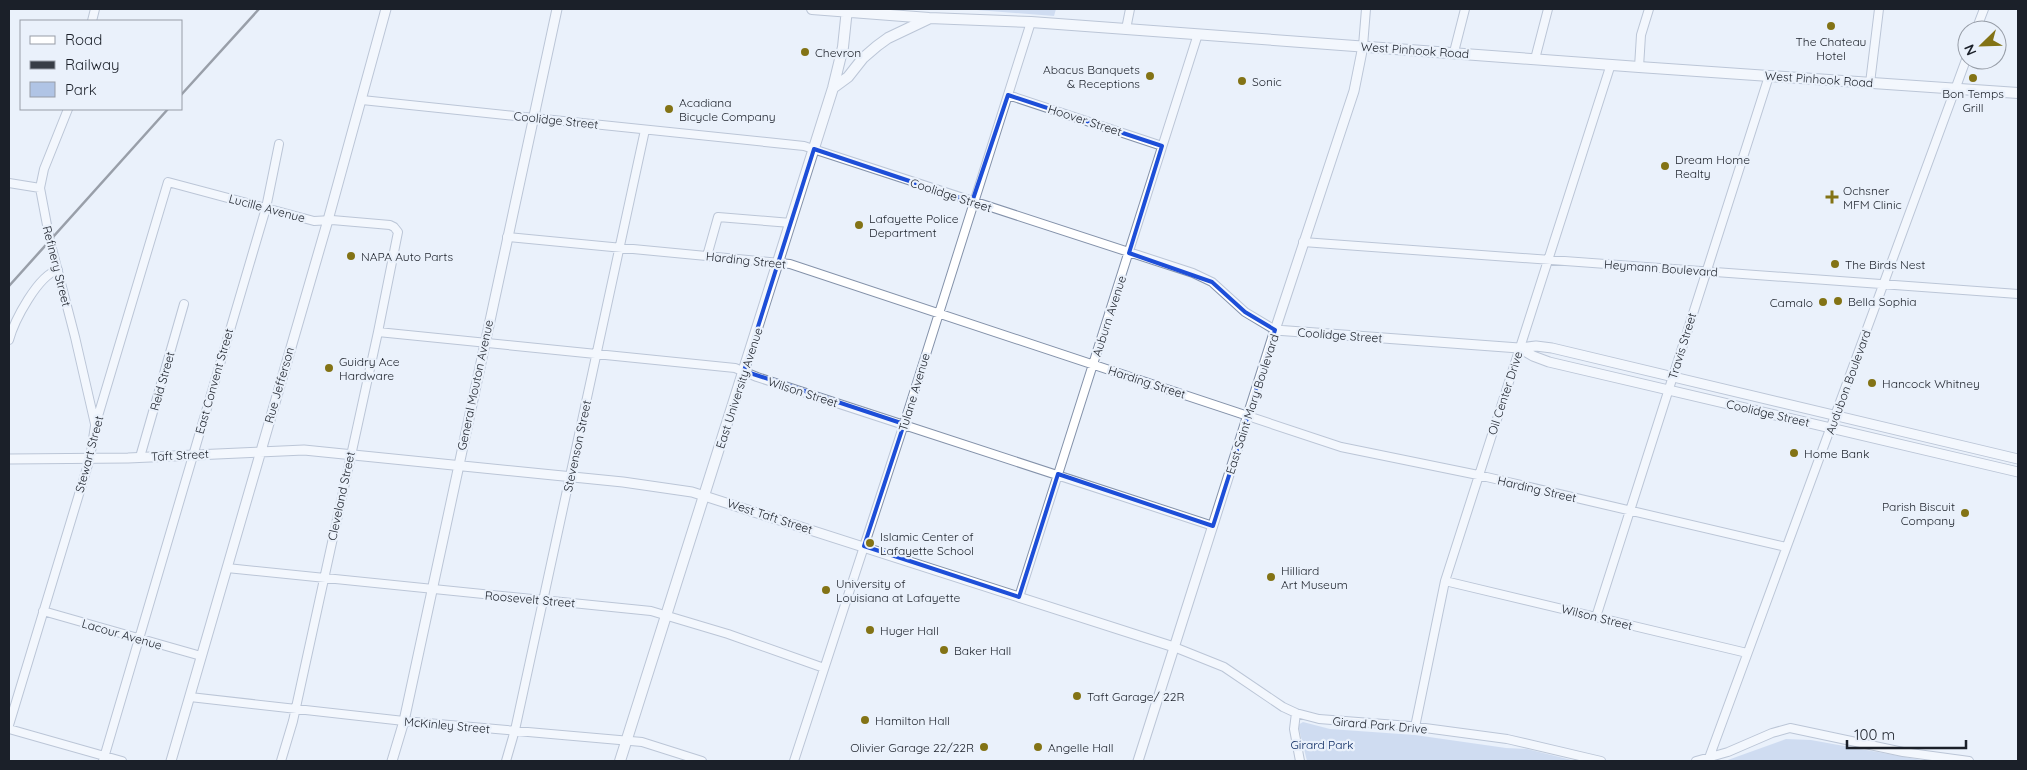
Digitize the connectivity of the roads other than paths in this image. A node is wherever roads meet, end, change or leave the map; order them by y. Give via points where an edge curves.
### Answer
1 (386, 9) edge
2 (557, 9) edge
3 (812, 9) edge
4 (1130, 9) edge
5 (1366, 9) edge
6 (1465, 9) edge
7 (1548, 9) edge
8 (1649, 9) edge
9 (1879, 9) edge
10 (848, 10) edge
11 (929, 18) junction
12 (1031, 22) junction
13 (1126, 29) junction
14 (1198, 34) junction
15 (1363, 46) junction
16 (1454, 52) junction
17 (1535, 59) junction
18 (1611, 64) junction
19 (1639, 67) junction
20 (1962, 70) edge
21 (1769, 76) junction
22 (1870, 83) junction
23 (833, 88) junction
24 (1955, 90) junction
25 (2018, 93) edge
26 (1008, 95) junction
27 (362, 100) junction
28 (68, 110) edge
29 (532, 118) junction
30 (645, 130) junction
31 (278, 144) dead end
32 (1162, 146) junction
33 (814, 149) junction
34 (168, 182) joint
35 (9, 183) edge
36 (40, 188) junction
37 (972, 202) junction
38 (266, 208) junction
39 (328, 220) junction
40 (791, 223) junction
41 (397, 230) joint
42 (507, 237) junction
43 (1303, 242) junction
44 (619, 247) junction
45 (1129, 253) junction
46 (707, 256) junction
47 (1547, 260) junction
48 (779, 262) junction
49 (58, 270) junction
50 (1705, 272) junction
51 (1883, 284) junction
52 (2018, 294) edge
53 (184, 304) dead end
54 (938, 313) junction
55 (1275, 330) junction
56 (378, 332) junction
57 (9, 340) edge
58 (484, 342) junction
59 (1520, 348) junction
60 (597, 354) junction
61 (1093, 364) junction
62 (744, 372) junction
63 (1673, 376) junction
64 (1668, 390) junction
65 (1248, 415) junction
66 (1835, 416) junction
67 (904, 424) junction
68 (96, 426) junction
69 (1831, 428) junction
70 (260, 452) junction
71 (351, 453) junction
72 (193, 454) junction
73 (140, 457) junction
74 (90, 458) junction
75 (9, 459) edge
76 (2018, 459) edge
77 (458, 465) junction
78 (2018, 472) edge
79 (1058, 474) junction
80 (1478, 475) junction
81 (570, 477) junction
82 (704, 495) junction
83 (1630, 510) junction
84 (1213, 526) junction
85 (864, 546) junction
86 (1786, 547) junction
87 (227, 568) junction
88 (324, 578) junction
89 (1445, 581) junction
90 (432, 590) junction
91 (1019, 597) junction
92 (544, 600) junction
93 (43, 611) junction
94 (667, 615) junction
95 (1596, 616) junction
96 (139, 638) junction
97 (1174, 647) junction
98 (1747, 653) junction
99 (201, 656) junction
100 (824, 668) junction
101 (190, 697) junction
102 (295, 710) junction
103 (1296, 713) junction
104 (404, 721) junction
105 (9, 725) edge
106 (1415, 727) junction
107 (9, 729) edge
108 (515, 730) junction
109 (627, 741) junction
110 (1709, 758) junction
111 (103, 759) edge
112 (122, 761) edge
113 (171, 761) edge
114 (281, 761) edge
115 (392, 761) edge
116 (506, 761) edge
117 (620, 761) edge
118 (702, 761) edge
119 (794, 761) edge
120 (1138, 761) edge
121 (1300, 761) edge
122 (1601, 761) edge
123 (1696, 761) edge
124 (1969, 761) edge

1 - 27 street, Rue Jefferson
2 - 29 street, General Mouton Avenue
3 - 10 main road, West Pinhook Road
4 - 13 street
5 - 15 street
6 - 16 street
7 - 17 street
8 - 19 street via 1641,35
9 - 22 street
10 - 11 main road, West Pinhook Road
10 - 23 main road, East University Avenue via 841,62
11 - 12 main road, West Pinhook Road
11 - 23 main road via 877,46
12 - 13 main road, West Pinhook Road
12 - 26 street, Tulane Avenue
13 - 14 main road, West Pinhook Road
14 - 15 main road, West Pinhook Road
14 - 32 street, Auburn Avenue
15 - 16 main road, West Pinhook Road
15 - 43 street, East Saint Mary Boulevard via 1354,90
16 - 17 main road, West Pinhook Road
17 - 18 main road, West Pinhook Road
18 - 19 main road, West Pinhook Road
18 - 47 street, Oil Center Drive
19 - 21 main road, West Pinhook Road
20 - 24 street, Audubon Boulevard
21 - 22 main road, West Pinhook Road
21 - 50 street, Travis Street
22 - 24 main road, West Pinhook Road
23 - 33 main road, East University Avenue
24 - 25 main road, West Pinhook Road
24 - 51 street, Audubon Boulevard
26 - 32 street, Hoover Street
26 - 37 street, Tulane Avenue
27 - 29 street, Coolidge Street
27 - 39 street, Rue Jefferson
28 - 36 street, Refinery Street via 44,169
29 - 30 street, Coolidge Street
29 - 42 street, General Mouton Avenue
30 - 33 street, Coolidge Street
30 - 44 street, Stevenson Street
31 - 38 street, East Convent Street
32 - 45 street, Auburn Avenue
33 - 37 street, Coolidge Street
33 - 40 main road, East University Avenue
34 - 38 street, Lucille Avenue
34 - 68 street, Stewart Street
35 - 36 street
36 - 49 street, Refinery Street
37 - 45 street, Coolidge Street
37 - 54 street, Tulane Avenue
38 - 39 street, Lucille Avenue via 314,221
38 - 72 street, East Convent Street
39 - 41 street, Lucille Avenue via 390,225
39 - 70 street, Rue Jefferson
40 - 46 street via 718,217
40 - 48 main road, East University Avenue
41 - 56 street, Cleveland Street
42 - 44 street, Harding Street
42 - 58 street, General Mouton Avenue
43 - 47 street, Heymann Boulevard
43 - 55 street, East Saint Mary Boulevard
44 - 46 street, Harding Street
44 - 60 street, Stevenson Street
45 - 55 street, Coolidge Street via 1212,282 1245,312
45 - 61 street, Auburn Avenue
46 - 48 street, Harding Street
47 - 50 street, Heymann Boulevard
47 - 59 street, Oil Center Drive
48 - 54 street, Harding Street
48 - 62 main road, East University Avenue
49 - 57 street via 47,276 26,302
49 - 68 street, Refinery Street
50 - 51 street, Heymann Boulevard
50 - 63 street, Travis Street
51 - 52 street, Heymann Boulevard
51 - 66 street, Audubon Boulevard
53 - 73 street, Reid Street
54 - 61 street, Harding Street
54 - 67 street, Tulane Avenue
55 - 59 street, Coolidge Street
55 - 65 street, East Saint Mary Boulevard
56 - 58 street, Wilson Street
56 - 71 street, Cleveland Street
58 - 60 street, Wilson Street
58 - 77 street, General Mouton Avenue
59 - 63 street, Coolidge Street via 1552,348
59 - 64 street, Coolidge Street via 1548,362
59 - 80 street, Oil Center Drive
60 - 62 street, Wilson Street via 730,367
60 - 81 street, Stevenson Street
61 - 65 street, Harding Street
61 - 79 street, Auburn Avenue
62 - 67 street, Wilson Street
62 - 82 main road, East University Avenue
63 - 64 street, Travis Street
63 - 66 street, Coolidge Street
64 - 69 street, Coolidge Street
64 - 83 street, Travis Street
65 - 80 street, Harding Street via 1359,452
65 - 84 street, East Saint Mary Boulevard
66 - 69 street, Audubon Boulevard
66 - 76 street, Coolidge Street
67 - 79 street, Wilson Street
67 - 85 street, Tulane Avenue
68 - 74 street, Stewart Street
69 - 78 street, Coolidge Street
69 - 86 street, Audubon Boulevard
70 - 71 street, Taft Street
70 - 72 street, Taft Street
70 - 87 street, Rue Jefferson
71 - 77 street, West Taft Street
71 - 88 street, Cleveland Street
72 - 73 street, Taft Street
72 - 96 street, East Convent Street
73 - 74 street, Taft Street
74 - 75 street, Taft Street
74 - 93 street, Stewart Street
77 - 81 street, West Taft Street
77 - 90 street, General Mouton Avenue
79 - 84 street, Wilson Street
79 - 91 street, Auburn Avenue
80 - 83 street, Harding Street
80 - 89 street, Oil Center Drive
81 - 82 street, West Taft Street
81 - 92 street, Stevenson Street
82 - 85 street, West Taft Street
82 - 94 main road, East University Avenue
83 - 86 street, Harding Street
83 - 95 street, Travis Street
84 - 97 street, East Saint Mary Boulevard
85 - 91 street, West Taft Street
85 - 100 street, Tulane Avenue
86 - 98 street, Audubon Boulevard
87 - 88 street, Roosevelt Street
87 - 99 street, Rue Jefferson
88 - 90 street, Roosevelt Street
88 - 102 street, Cleveland Street
89 - 95 street, Wilson Street
89 - 106 street, Oil Center Drive
90 - 92 street, Roosevelt Street
90 - 104 street, General Mouton Avenue
91 - 97 street, West Taft Street
92 - 94 street, Roosevelt Street
92 - 108 street, Stevenson Street
93 - 96 street, Lacour Avenue
93 - 105 street, Stewart Street
94 - 100 street, Roosevelt Street
94 - 109 main road, East University Avenue
95 - 98 street, Wilson Street
96 - 99 street, Lacour Avenue
96 - 111 street, East Convent Street
97 - 103 street, Girard Park Drive via 1224,667
97 - 120 street, East Saint Mary Boulevard
98 - 110 street, Audubon Boulevard
99 - 101 street, Rue Jefferson
100 - 119 street, Tulane Avenue
101 - 102 street, McKinley Street
101 - 113 street, Rue Jefferson
102 - 104 street, McKinley Street
102 - 114 street, Cleveland Street
103 - 106 street, Girard Park Drive via 1335,722
103 - 121 street via 1293,722
104 - 108 street, McKinley Street
104 - 115 street, General Mouton Avenue
106 - 122 street, Girard Park Drive via 1507,739
107 - 111 street
108 - 109 street, McKinley Street
108 - 116 street, Stevenson Street
109 - 117 main road, East University Avenue
109 - 118 street, McKinley Street via 642,742
110 - 123 street
110 - 124 street via 1790,728 1903,752
111 - 112 street

